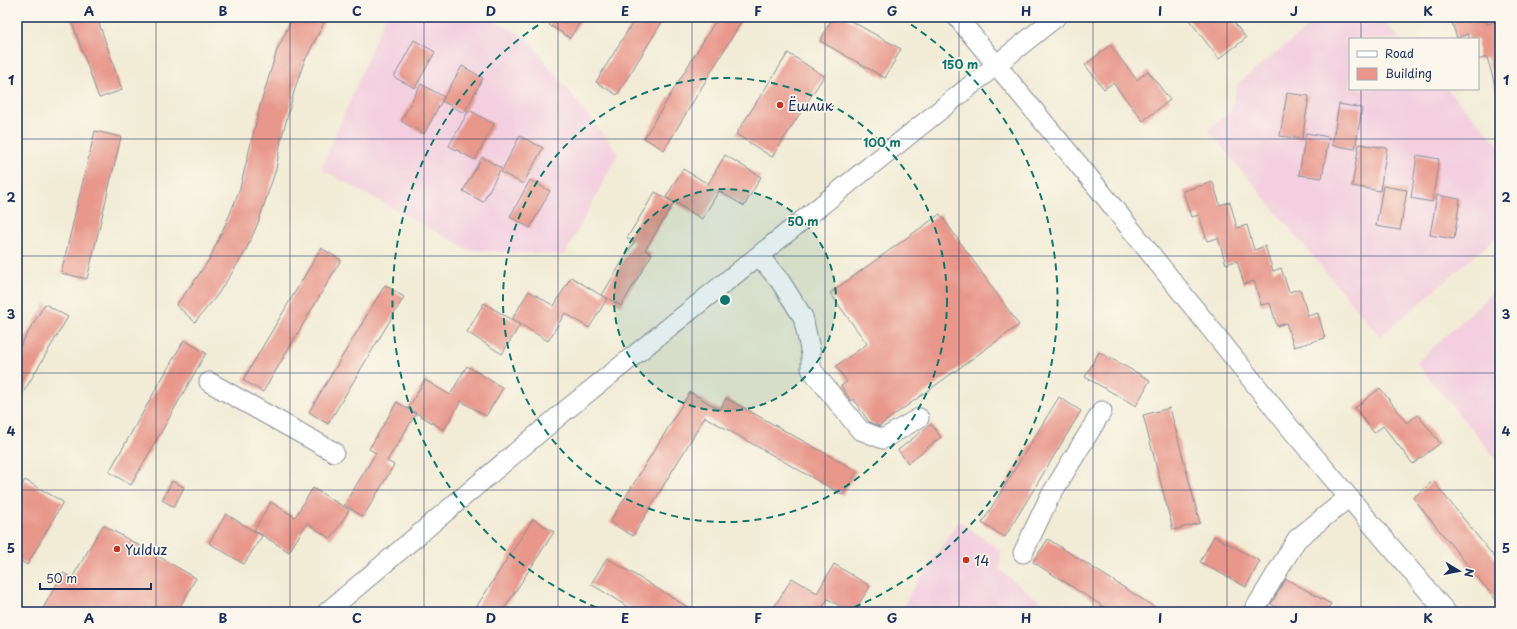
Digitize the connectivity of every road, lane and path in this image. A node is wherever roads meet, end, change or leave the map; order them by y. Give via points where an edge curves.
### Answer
1 (957, 17) edge
2 (1056, 17) edge
3 (996, 65) junction
4 (759, 256) junction
5 (209, 382) dead end
6 (1102, 411) dead end
7 (920, 418) dead end
8 (334, 452) dead end
9 (1349, 497) junction
10 (1022, 553) dead end
11 (327, 612) edge
12 (1253, 612) edge
13 (1446, 612) edge

1 - 3 street
2 - 3 street
3 - 4 street
3 - 9 street
4 - 7 street via 780,281 803,317 811,354 811,369 860,430 883,439
4 - 11 street via 566,410
5 - 8 street
6 - 10 street via 1049,498
9 - 12 street via 1297,539
9 - 13 street

